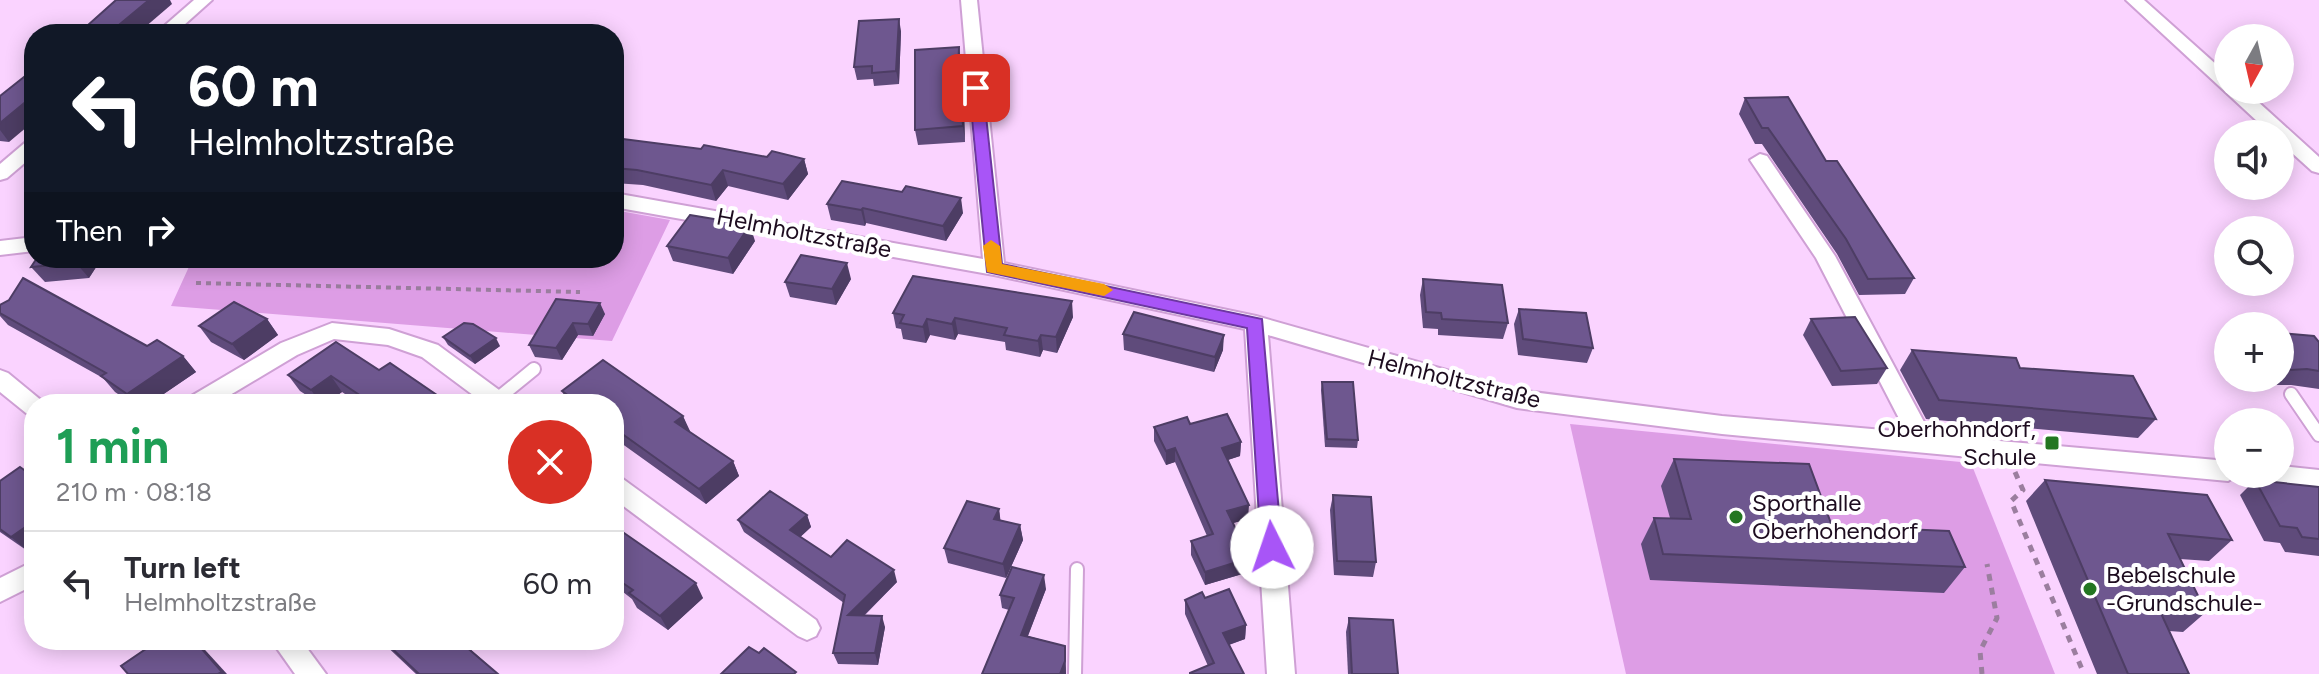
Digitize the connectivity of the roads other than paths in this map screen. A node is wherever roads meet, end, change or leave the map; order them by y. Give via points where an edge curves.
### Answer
1 (204, 0) edge
2 (969, 0) edge
3 (2134, 0) edge
4 (176, 24) edge
5 (2214, 72) edge
6 (2249, 104) edge
7 (24, 154) edge
8 (1760, 160) dead end
9 (2319, 167) edge
10 (0, 174) edge
11 (624, 202) edge
12 (24, 245) edge
13 (0, 248) edge
14 (994, 268) junction
15 (1256, 324) junction
16 (534, 369) dead end
17 (0, 379) edge
18 (213, 394) edge
19 (488, 394) edge
20 (507, 394) edge
21 (2291, 394) dead end
22 (24, 399) edge
23 (2319, 435) edge
24 (1923, 442) junction
25 (2214, 470) edge
26 (2294, 478) edge
27 (2319, 480) edge
28 (624, 493) edge
29 (1077, 569) dead end
30 (24, 578) edge
31 (0, 591) edge
32 (807, 628) dead end
33 (292, 650) edge
34 (312, 674) edge
35 (1075, 674) edge
36 (1281, 674) edge

1 - 4 street
2 - 14 street
3 - 5 street
6 - 9 street
7 - 10 street
8 - 24 street via 1825,256
11 - 14 street, Helmholtzstraße
12 - 13 street
14 - 15 street, Helmholtzstraße
15 - 24 street, Helmholtzstraße via 1517,399 1722,425
15 - 36 street
16 - 20 lane
17 - 22 street
18 - 19 street via 289,349 332,331 389,337 430,351
21 - 23 lane
24 - 25 street, Helmholtzstraße
26 - 27 street
28 - 32 street
29 - 35 lane
30 - 31 street
33 - 34 street

